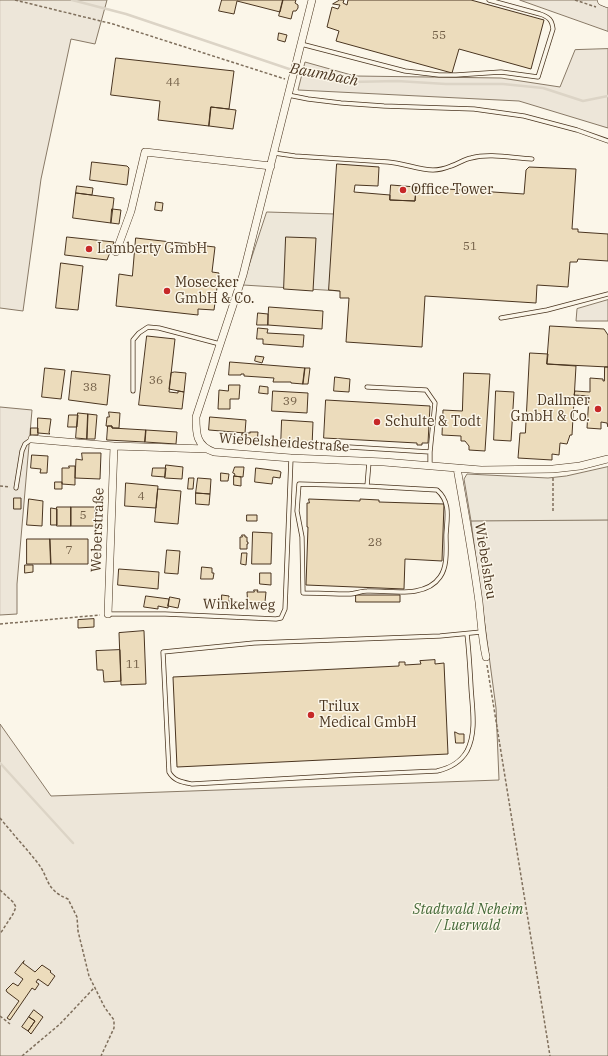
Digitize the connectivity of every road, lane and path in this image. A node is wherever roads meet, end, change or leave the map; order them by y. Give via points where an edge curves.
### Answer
1 (15, 0) edge
2 (312, 0) edge
3 (489, 0) edge
4 (575, 0) edge
5 (604, 3) edge
6 (300, 44) junction
7 (291, 79) junction
8 (287, 95) junction
9 (608, 141) edge
10 (274, 153) junction
11 (532, 159) dead end
12 (271, 166) junction
13 (116, 252) dead end
14 (608, 294) edge
15 (501, 318) dead end
16 (220, 344) junction
17 (367, 387) dead end
18 (133, 391) dead end
19 (32, 439) joint
20 (114, 446) junction
21 (349, 447) dead end
22 (207, 449) junction
23 (430, 452) junction
24 (291, 458) junction
25 (608, 459) edge
26 (369, 462) junction
27 (430, 466) junction
28 (458, 468) junction
29 (553, 469) junction
30 (0, 486) edge
31 (367, 486) junction
32 (16, 488) joint
33 (553, 511) dead end
34 (108, 614) junction
35 (0, 624) edge
36 (481, 632) junction
37 (468, 634) junction
38 (486, 657) joint
39 (0, 818) edge
40 (0, 890) edge
41 (0, 934) edge
42 (94, 988) junction
43 (0, 1016) edge
44 (10, 1024) dead end
45 (22, 1056) edge
46 (101, 1056) edge
47 (550, 1056) edge

1 - 7 path via 112,24
2 - 6 street, Wiebelsheidestraße
3 - 6 lane via 540,14 552,22 553,29 538,77 501,72 451,75 404,71
4 - 5 path
6 - 7 street, Wiebelsheidestraße
7 - 8 street, Wiebelsheidestraße
8 - 9 lane via 341,103 474,109 524,116
8 - 10 street, Wiebelsheidestraße
10 - 11 lane via 400,163 426,170 453,166 476,157
10 - 12 street, Wiebelsheidestraße
12 - 13 street via 145,152 130,211
12 - 16 street, Wiebelsheidestraße via 243,275
14 - 15 lane via 547,310
16 - 18 lane via 148,327 133,340
16 - 22 street, Wiebelsheidestraße via 196,417 196,432 200,443
17 - 23 lane via 426,390 435,403
19 - 20 street
19 - 32 lane via 25,444 22,451
20 - 22 street
20 - 34 street, Weberstraße
21 - 23 lane
22 - 24 street, Wiebelsheidestraße via 214,452
23 - 27 lane
24 - 26 street, Wiebelsheidestraße
24 - 34 lane, Winkelweg via 285,609 282,618
25 - 29 street, Wiebelsheidestraße
26 - 27 street, Wiebelsheidestraße
26 - 31 lane
27 - 28 street, Wiebelsheidestraße
28 - 29 street, Wiebelsheidestraße
28 - 36 street, Wiebelsheu
29 - 33 path
30 - 32 path
31 - 31 lane via 299,484 297,511 302,537 302,593 414,591 432,584 444,570 448,508 442,494 437,490
34 - 35 path
36 - 37 lane
36 - 38 street, Wiebelsheu
37 - 37 lane via 254,643 163,652 169,772 178,781 192,784 437,771 451,768 467,750 472,735
38 - 47 path
39 - 42 path via 38,864 48,884 57,894 68,899 77,917 78,931
40 - 41 path via 16,906
42 - 45 path via 60,1024
42 - 46 path via 114,1020 114,1028
43 - 44 path

